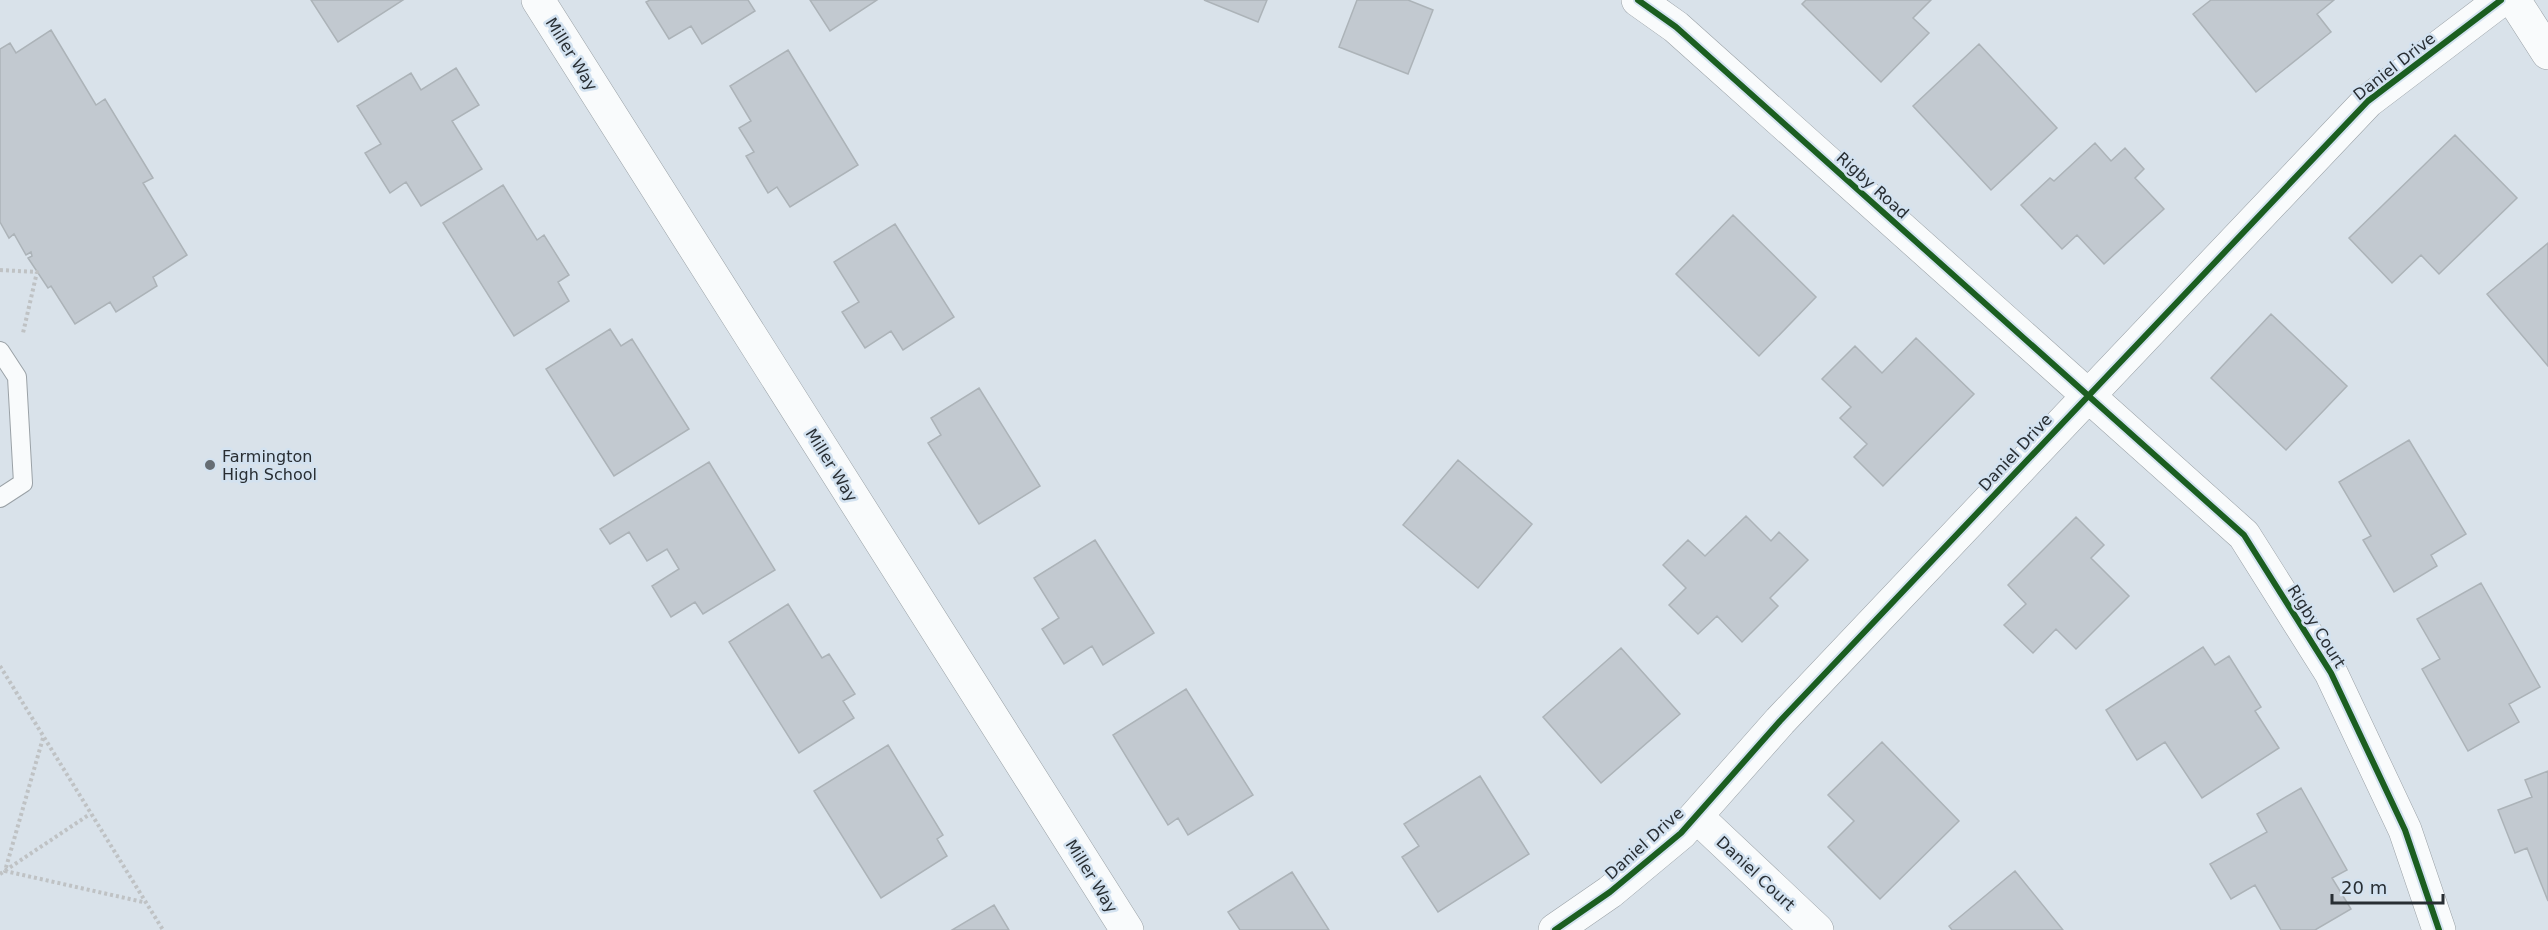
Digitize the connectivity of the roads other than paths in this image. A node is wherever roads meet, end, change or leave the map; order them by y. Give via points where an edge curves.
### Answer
1 (538, 0) edge
2 (1638, 0) edge
3 (2501, 0) edge
4 (2514, 0) edge
5 (2548, 53) edge
6 (0, 351) edge
7 (2087, 395) junction
8 (0, 498) edge
9 (1696, 816) junction
10 (1127, 930) edge
11 (1555, 930) edge
12 (1817, 930) edge
13 (2439, 930) edge

1 - 10 street, Miller Way
2 - 7 street, Rigby Road via 1677,27
3 - 7 street, Daniel Drive via 2368,101
4 - 5 street
6 - 8 lane via 17,377 22,483
7 - 9 street, Daniel Drive via 1780,721
7 - 13 street, Rigby Court via 2244,535 2331,673 2405,830
9 - 11 street, Daniel Drive via 1610,892
9 - 12 street, Daniel Court

